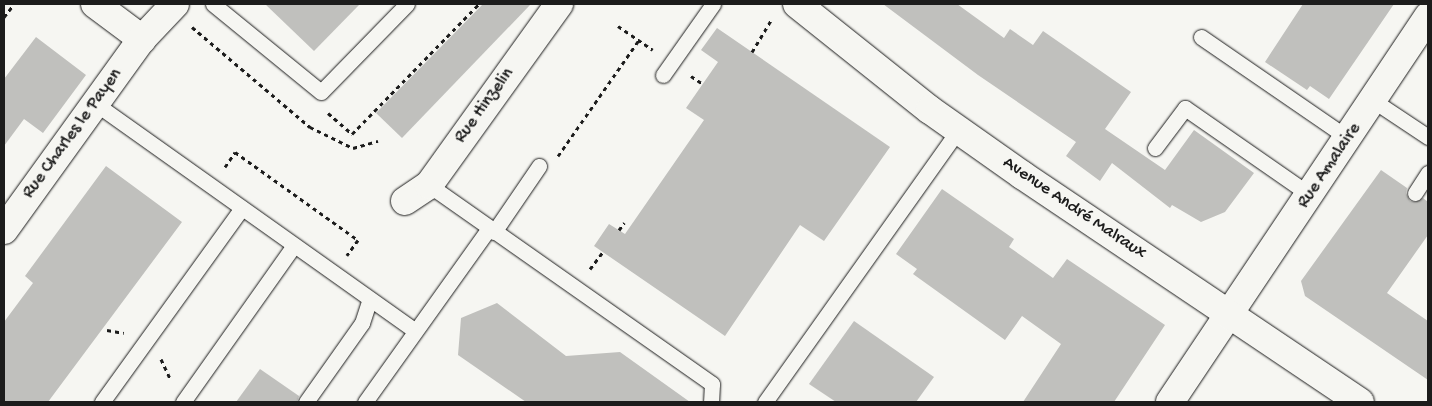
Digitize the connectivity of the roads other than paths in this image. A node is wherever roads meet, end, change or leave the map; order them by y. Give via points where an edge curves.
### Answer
1 (95, 4) edge
2 (213, 4) edge
3 (407, 4) edge
4 (559, 4) edge
5 (713, 4) edge
6 (172, 7) edge
7 (787, 8) edge
8 (1428, 16) edge
9 (1201, 37) dead end
10 (142, 39) junction
11 (663, 75) dead end
12 (1374, 100) junction
13 (96, 104) junction
14 (958, 130) junction
15 (1428, 137) edge
16 (1348, 138) junction
17 (1155, 148) dead end
18 (546, 165) road end
19 (1428, 173) edge
20 (429, 185) junction
21 (1415, 193) dead end
22 (1310, 195) junction
23 (405, 201) dead end
24 (242, 208) junction
25 (4, 230) edge
26 (492, 230) junction
27 (294, 245) junction
28 (370, 299) junction
29 (1229, 314) junction
30 (414, 330) junction
31 (185, 399) edge
32 (102, 402) edge
33 (306, 402) edge
34 (365, 402) edge
35 (712, 402) edge
36 (765, 402) edge
37 (1170, 402) edge
38 (1360, 402) edge

1 - 10 street
2 - 3 lane via 321,92
4 - 20 street, Rue Hinzelin
5 - 11 lane
6 - 10 street, Rue Charles le Payen
7 - 14 street, Avenue André Malraux
8 - 12 street, Rue Amalaire
9 - 16 lane
10 - 13 street, Rue Charles le Payen
12 - 15 lane
12 - 16 street, Rue Amalaire
13 - 24 lane
13 - 25 street, Rue Charles le Payen
14 - 29 street, Avenue André Malraux
14 - 36 lane
16 - 22 street, Rue Amalaire
17 - 22 lane via 1185,108
18 - 26 lane
19 - 21 lane
20 - 23 street, Rue Hinzelin
20 - 26 lane
22 - 29 street, Rue Amalaire
24 - 27 lane
24 - 32 lane
26 - 30 lane
26 - 35 lane via 712,384
27 - 28 lane
27 - 31 lane
28 - 30 lane
28 - 33 lane via 362,323
29 - 37 street, Rue Amalaire
29 - 38 street, Avenue André Malraux
30 - 34 lane

